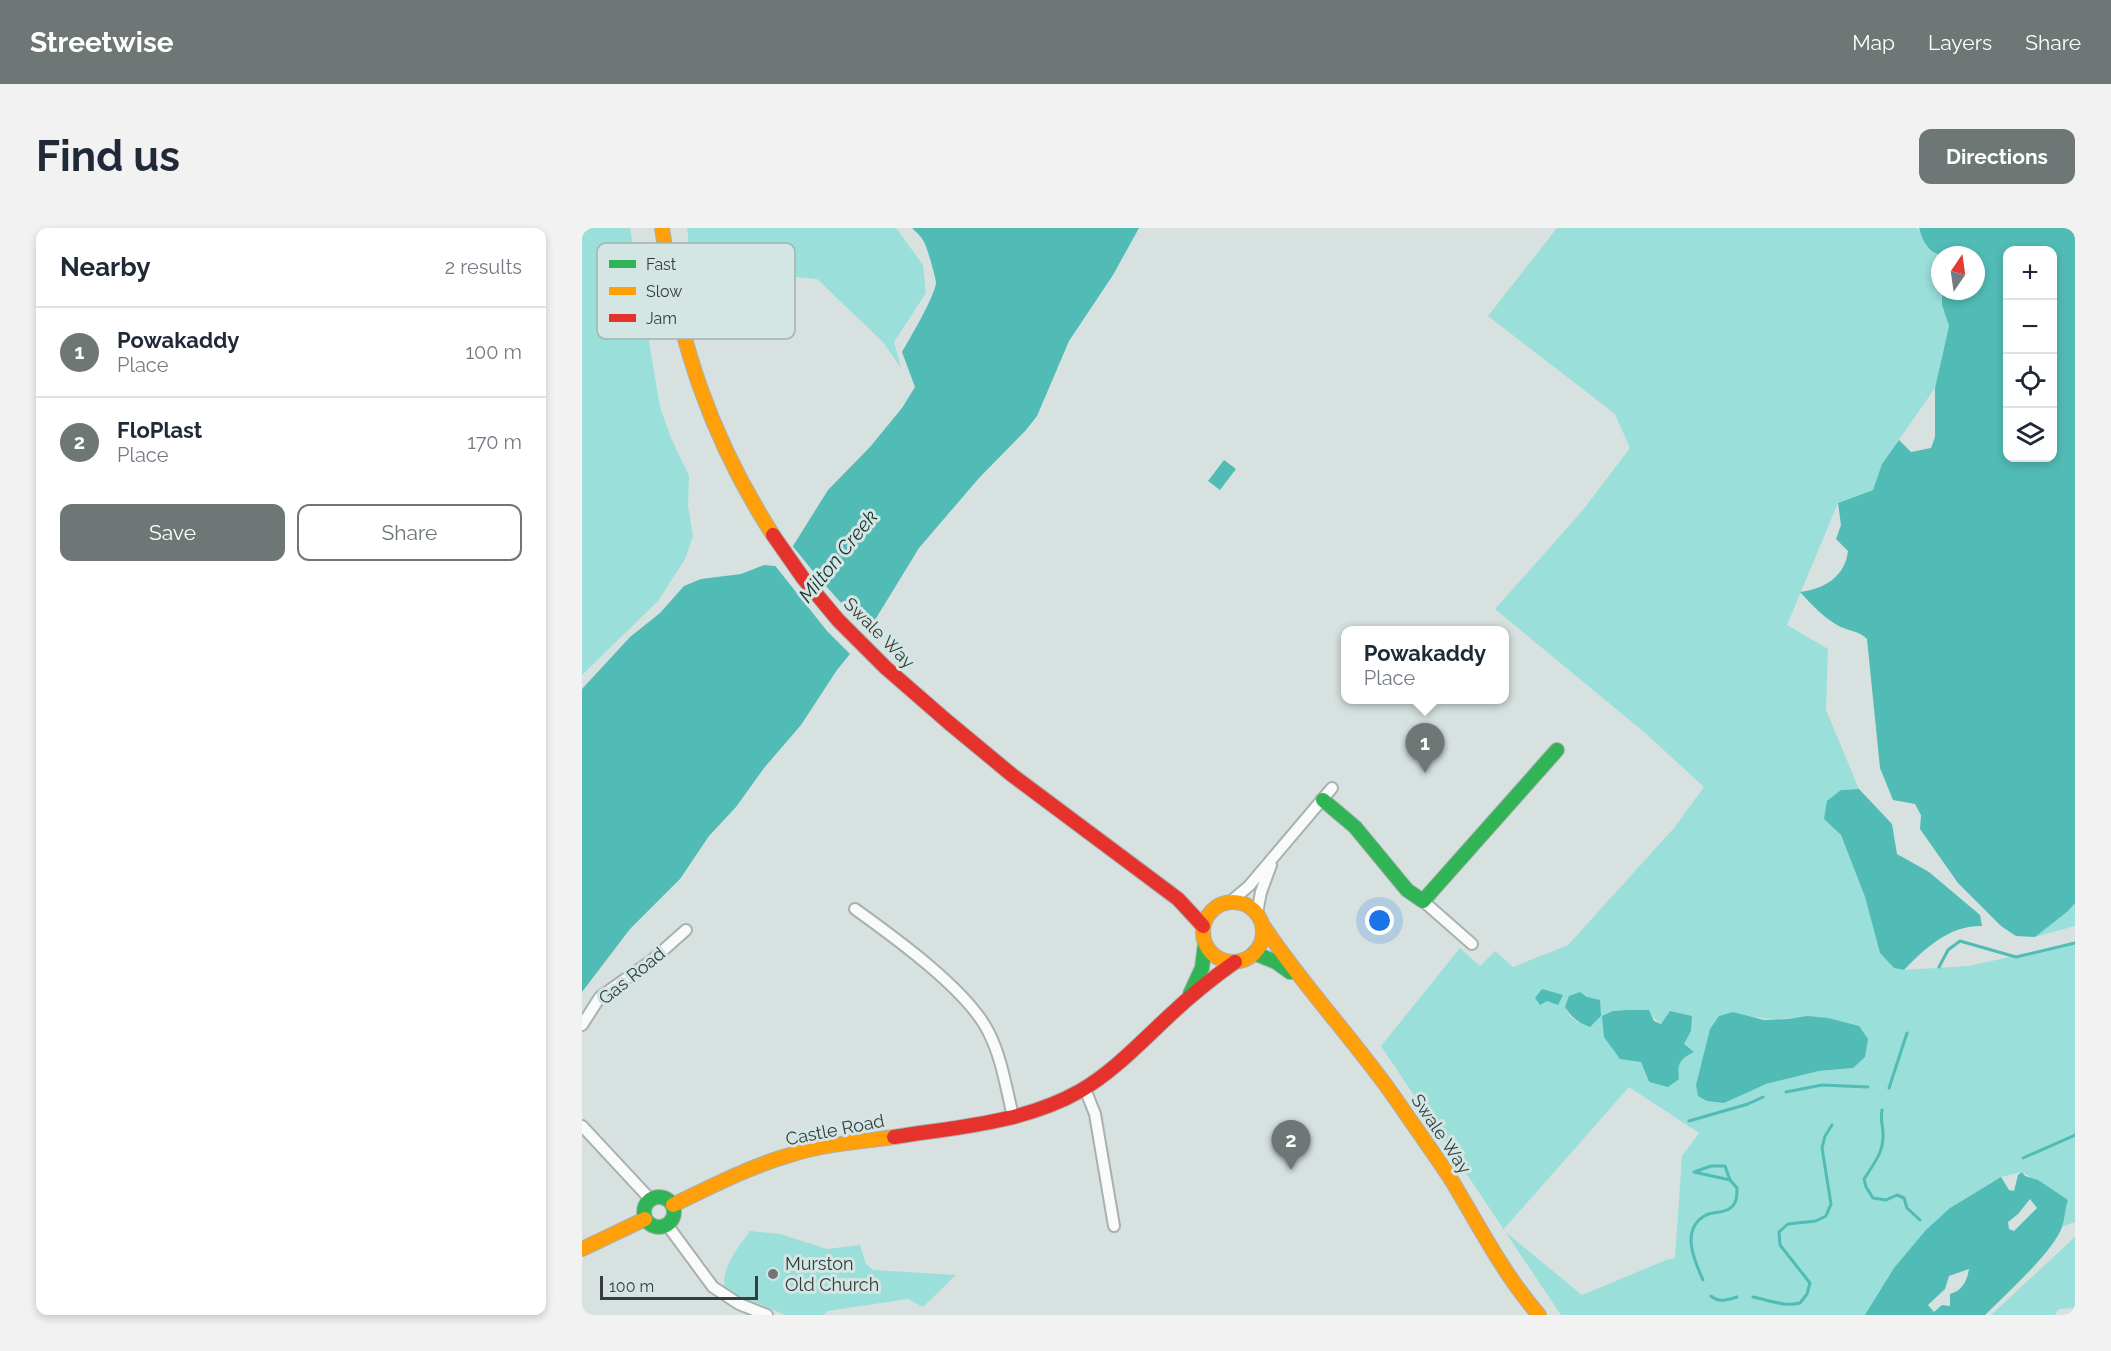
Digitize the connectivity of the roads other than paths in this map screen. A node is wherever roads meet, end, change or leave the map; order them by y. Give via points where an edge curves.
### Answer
1 (662, 228) edge
2 (664, 243) edge
3 (685, 339) edge
4 (1557, 750) dead end
5 (1332, 788) dead end
6 (1323, 800) junction
7 (1274, 856) junction
8 (1178, 899) junction
9 (1423, 901) junction
10 (1230, 902) junction
11 (1214, 908) junction
12 (855, 909) dead end
13 (1259, 919) junction
14 (1203, 926) junction
15 (686, 930) dead end
16 (1205, 944) junction
17 (1472, 944) dead end
18 (1254, 953) junction
19 (1235, 962) junction
20 (1302, 980) junction
21 (1188, 997) junction
22 (582, 1025) edge
23 (1085, 1089) junction
24 (1013, 1116) junction
25 (582, 1126) edge
26 (651, 1200) junction
27 (673, 1205) junction
28 (645, 1219) junction
29 (668, 1226) junction
30 (1114, 1226) dead end
31 (582, 1249) edge
32 (767, 1315) edge
33 (1539, 1315) edge

1 - 2 main road, Swale Way
3 - 8 main road, Swale Way via 710,417 731,462 775,539 838,620 963,737
4 - 9 main road
5 - 6 street
6 - 7 street
6 - 9 main road via 1355,827 1407,890
7 - 10 street
7 - 13 street via 1261,892
8 - 11 main road, Swale Way
8 - 14 main road, Swale Way
9 - 17 street
10 - 11 main road
10 - 13 main road via 1249,907
11 - 14 main road
12 - 24 street via 967,1002 988,1030 999,1057
13 - 18 main road via 1263,934
13 - 20 main road, Swale Way
14 - 16 main road
15 - 22 street, Gas Road via 651,962 600,997
16 - 19 main road via 1217,958
16 - 21 main road, Castle Road via 1202,968
18 - 19 main road
18 - 20 main road, Swale Way
19 - 21 main road, Castle Road
20 - 33 main road, Swale Way via 1374,1068
21 - 23 main road, Castle Road
23 - 24 main road, Castle Road via 1049,1106
23 - 30 street via 1095,1114
24 - 27 main road, Castle Road via 811,1149 728,1179
25 - 26 street
26 - 27 main road via 661,1197
26 - 28 main road via 645,1206
27 - 29 main road via 674,1215
28 - 29 main road via 656,1227
28 - 31 main road
29 - 32 street via 713,1287 739,1304

